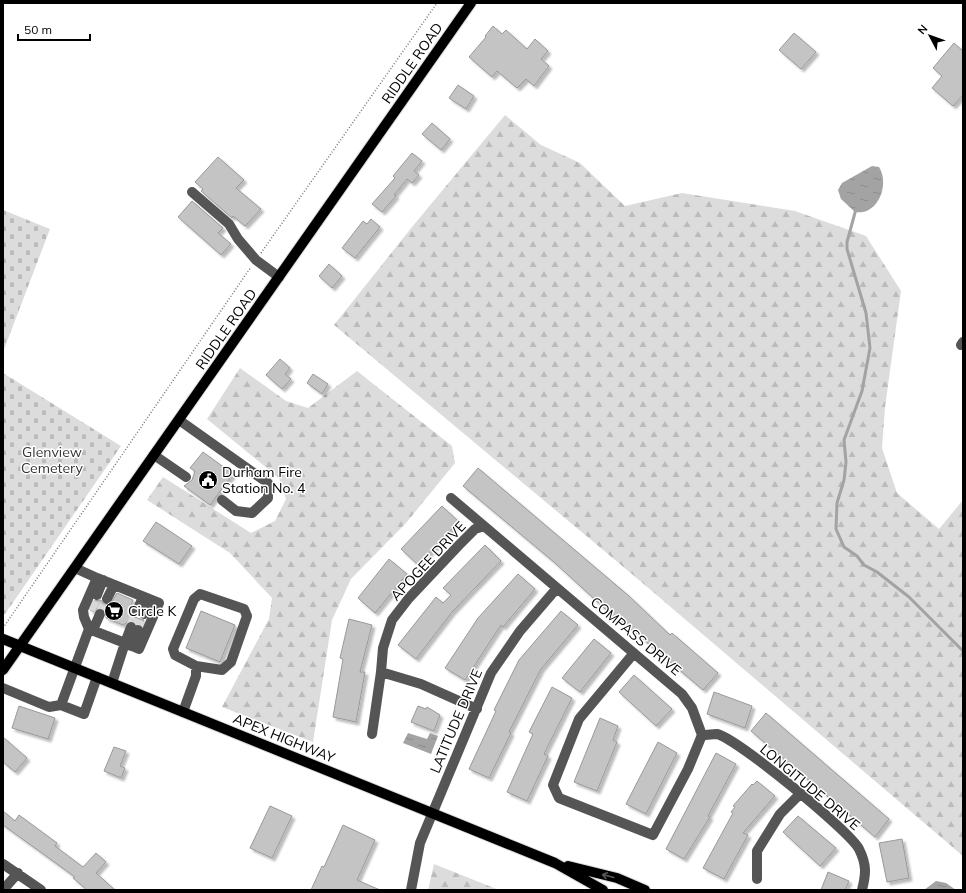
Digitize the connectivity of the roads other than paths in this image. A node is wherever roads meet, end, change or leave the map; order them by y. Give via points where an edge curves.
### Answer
1 (471, 3) edge
2 (192, 192) dead end
3 (279, 277) junction
4 (179, 420) junction
5 (154, 455) junction
6 (186, 477) dead end
7 (451, 498) dead end
8 (222, 500) dead end
9 (484, 526) junction
10 (75, 568) junction
11 (100, 579) junction
12 (114, 585) junction
13 (557, 588) junction
14 (97, 595) tunnel mouth
15 (147, 598) junction
16 (107, 599) tunnel mouth
17 (90, 610) tunnel mouth
18 (141, 613) tunnel mouth
19 (100, 614) tunnel mouth
20 (89, 627) junction
21 (134, 629) tunnel mouth
22 (3, 639) edge
23 (128, 644) junction
24 (19, 646) junction
25 (634, 653) junction
26 (196, 666) junction
27 (74, 668) junction
28 (3, 670) edge
29 (381, 672) junction
30 (98, 677) junction
31 (112, 683) junction
32 (3, 688) edge
33 (61, 705) junction
34 (477, 709) junction
35 (183, 712) junction
36 (372, 734) dead end
37 (702, 735) junction
38 (800, 794) junction
39 (433, 814) junction
40 (555, 863) junction
41 (3, 864) edge
42 (18, 873) junction
43 (757, 879) dead end
44 (3, 890) edge
45 (41, 890) edge
46 (410, 890) edge
47 (603, 890) edge
48 (645, 890) edge
49 (862, 890) edge

1 - 3 main road, RIDDLE ROAD
2 - 3 street via 229,224 256,260
3 - 4 main road, RIDDLE ROAD
4 - 5 main road, RIDDLE ROAD
4 - 8 street via 268,482 268,498 252,513 236,511
5 - 6 street
5 - 10 main road, RIDDLE ROAD
7 - 9 street, COMPASS DRIVE
9 - 13 street, COMPASS DRIVE
9 - 29 street, APOGEE DRIVE via 475,529 459,545 392,620 383,648
10 - 11 street
10 - 24 main road, RIDDLE ROAD
11 - 12 street
11 - 14 street
11 - 20 street via 83,610
12 - 15 street
12 - 16 street
13 - 25 street, COMPASS DRIVE
13 - 34 street, LATITUDE DRIVE via 520,631 491,673
15 - 18 street
15 - 23 street via 159,603 139,649
17 - 20 street
19 - 20 street
20 - 23 street
20 - 27 street
21 - 23 street
22 - 24 main road, APEX HIGHWAY
23 - 31 street
24 - 27 main road, APEX HIGHWAY
24 - 28 main road, RIDDLE ROAD
25 - 37 street, COMPASS DRIVE via 682,694 692,708
25 - 37 street via 580,719 553,785 559,798 653,835 688,770
26 - 26 street via 175,655 173,649 194,598 200,594 244,609 247,616 231,662 222,670
26 - 35 street via 196,676
27 - 30 main road, APEX HIGHWAY
27 - 33 street
29 - 34 street via 421,684
29 - 36 street, APOGEE DRIVE
30 - 31 main road, APEX HIGHWAY
30 - 33 street via 84,714
31 - 35 main road, APEX HIGHWAY
32 - 33 street via 49,707
34 - 39 street, LATITUDE DRIVE
35 - 39 main road, APEX HIGHWAY
37 - 38 street, LONGITUDE DRIVE via 718,734 738,745
38 - 43 street via 780,814 757,851
38 - 49 street, LONGITUDE DRIVE via 842,828 859,848 867,872
39 - 40 main road, APEX HIGHWAY
39 - 46 street, LATITUDE DRIVE via 420,843
40 - 47 main road, APEX HIGHWAY
48 -> 40 main road, APEX HIGHWAY via 617,878
41 - 42 street
42 - 44 street
42 - 45 street

